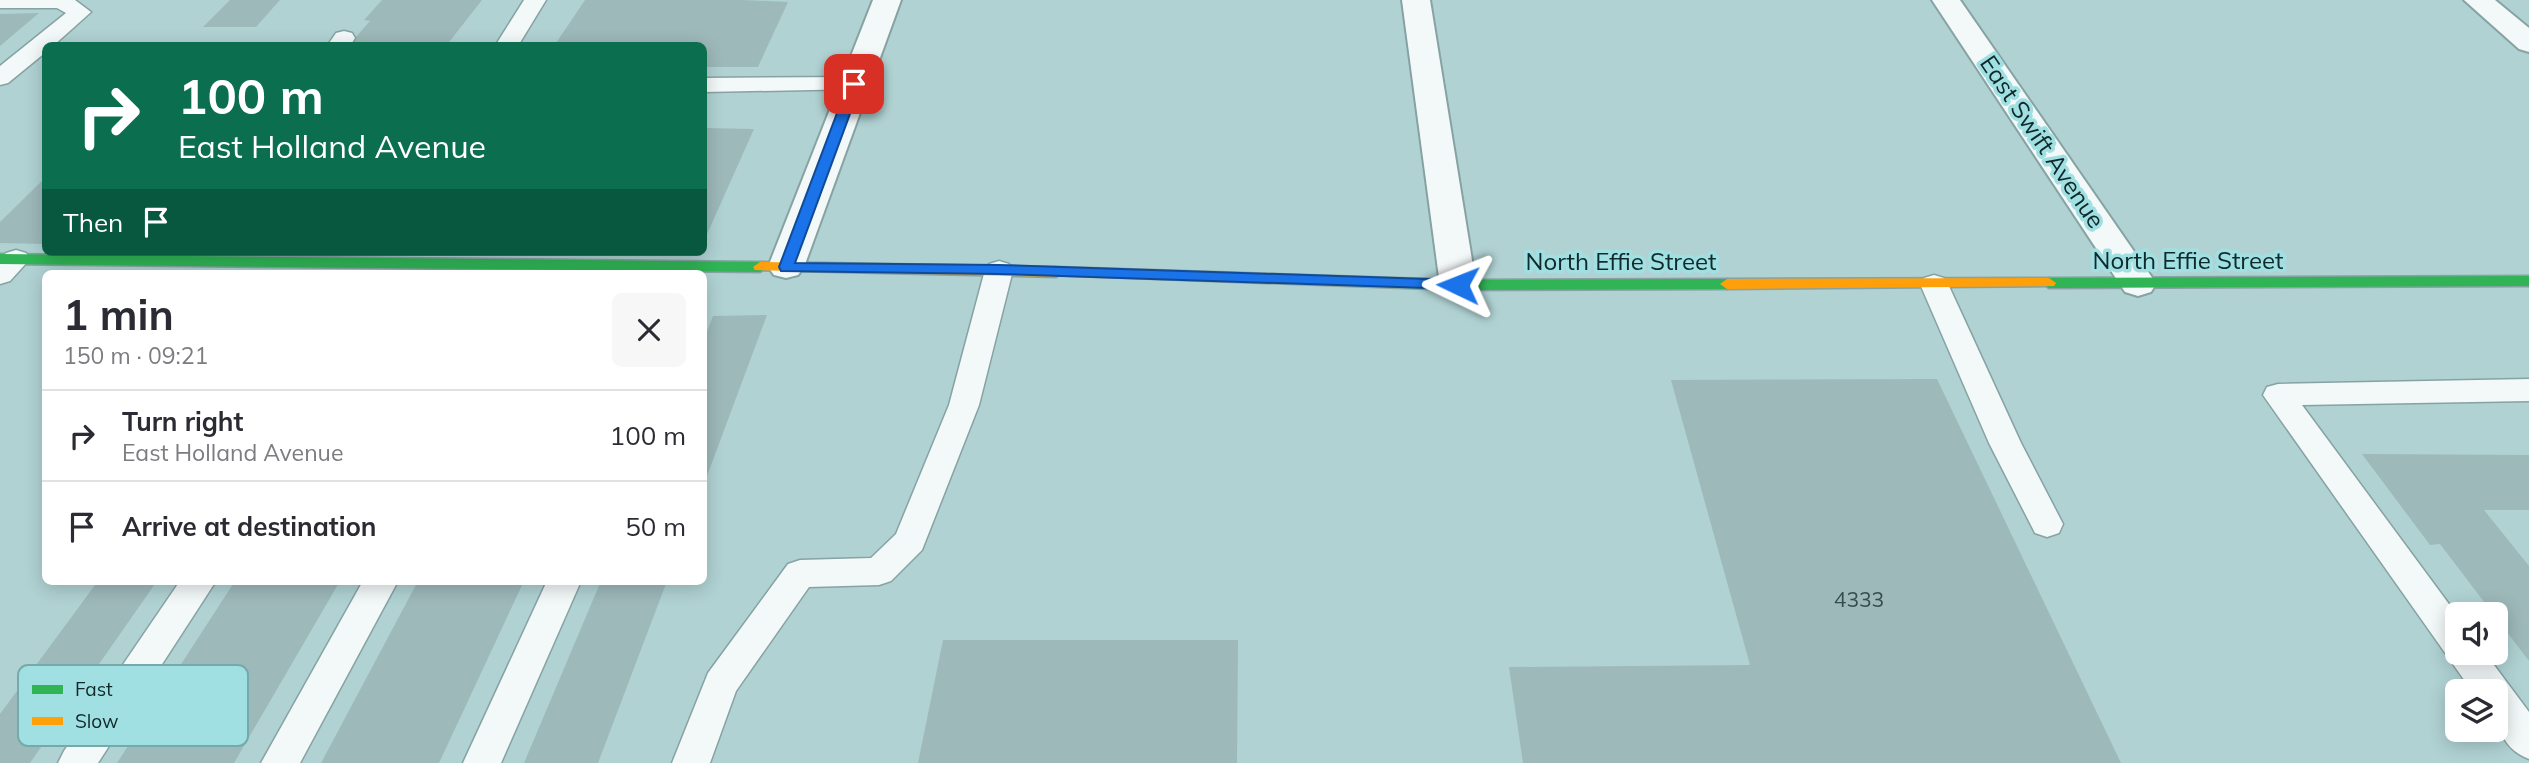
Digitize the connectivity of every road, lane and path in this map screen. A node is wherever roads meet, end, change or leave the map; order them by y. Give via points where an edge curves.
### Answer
1 (535, 0) edge
2 (887, 0) edge
3 (1416, 0) edge
4 (1946, 0) edge
5 (2478, 0) edge
6 (0, 2) edge
7 (44, 42) edge
8 (509, 42) edge
9 (42, 43) edge
10 (2529, 43) edge
11 (0, 78) edge
12 (854, 84) junction
13 (707, 85) edge
14 (5, 264) edge
15 (786, 267) junction
16 (999, 270) junction
17 (2529, 281) edge
18 (1934, 284) junction
19 (2138, 284) junction
20 (1458, 285) junction
21 (2529, 390) edge
22 (2047, 524) dead end
23 (196, 585) edge
24 (379, 585) edge
25 (562, 585) edge
26 (2445, 625) edge
27 (143, 665) edge
28 (2508, 713) edge
29 (2529, 742) edge
30 (88, 746) edge
31 (77, 763) edge
32 (280, 763) edge
33 (482, 763) edge
34 (691, 763) edge

1 - 8 lane
2 - 12 street
3 - 20 street
4 - 19 street, East Swift Avenue
5 - 10 street
6 - 7 lane via 61,1 80,12
9 - 11 lane
12 - 13 lane
12 - 15 street
14 - 15 street, North Effie Street
15 - 16 street, North Effie Street
16 - 20 street, North Effie Street
16 - 34 lane via 964,405 910,541 880,571 800,574 721,684
17 - 19 street, North Effie Street
18 - 19 street, North Effie Street
18 - 20 street, North Effie Street
18 - 22 lane
21 - 26 lane via 2278,394
23 - 27 lane
24 - 32 lane
25 - 33 lane
28 - 29 lane
30 - 31 lane

